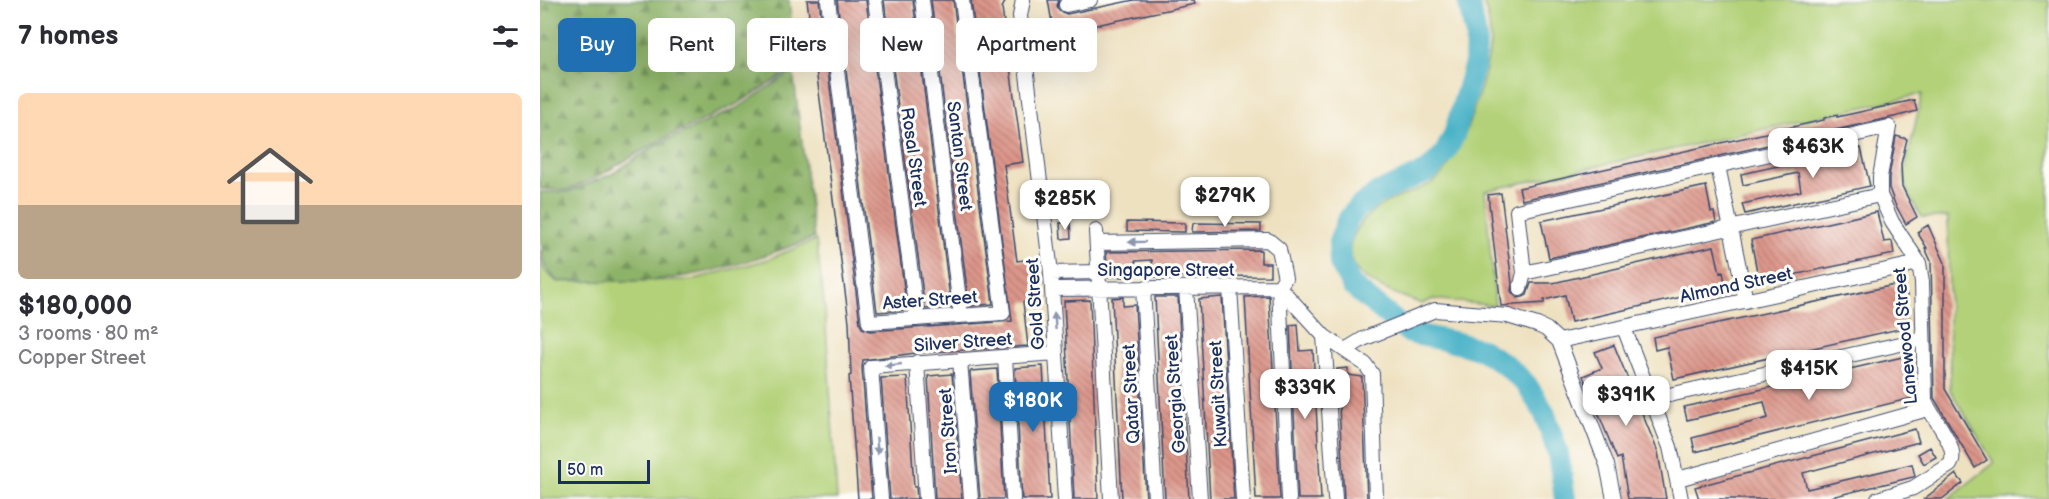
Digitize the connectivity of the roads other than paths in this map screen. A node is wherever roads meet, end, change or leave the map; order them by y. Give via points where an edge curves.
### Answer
1 (828, 0) edge
2 (875, 0) edge
3 (922, 0) edge
4 (962, 0) edge
5 (1023, 0) edge
6 (1718, 166) junction
7 (1880, 195) junction
8 (1731, 229) junction
9 (1919, 263) junction
10 (1098, 272) junction
11 (1051, 273) junction
12 (1524, 273) junction
13 (1230, 287) junction
14 (1279, 287) junction
15 (1099, 288) junction
16 (1143, 288) junction
17 (1186, 288) junction
18 (1052, 289) junction
19 (1520, 289) dead end
20 (1746, 301) junction
21 (961, 316) junction
22 (917, 319) junction
23 (1624, 328) junction
24 (1324, 336) junction
25 (1923, 339) junction
26 (1559, 341) junction
27 (1345, 350) junction
28 (1056, 353) junction
29 (1005, 357) junction
30 (960, 360) junction
31 (917, 362) junction
32 (1651, 399) junction
33 (1928, 409) junction
34 (1677, 479) junction
35 (1884, 498) edge
36 (881, 499) edge
37 (926, 499) edge
38 (971, 499) edge
39 (1014, 499) edge
40 (1065, 499) edge
41 (1111, 499) edge
42 (1155, 499) edge
43 (1200, 499) edge
44 (1243, 499) edge
45 (1289, 499) edge
46 (1335, 499) edge
47 (1376, 499) edge
48 (1614, 499) edge
49 (1681, 499) edge

1 - 22 street, Aster Street via 869,322
2 - 22 street, Rosal Street
3 - 21 street, Santan Street
4 - 21 street, Aster Street via 1003,313
5 - 11 street, Gold Street via 1020,16
6 - 7 street, Lanewood Street via 1889,127
6 - 8 street
6 - 12 street via 1517,211
7 - 8 street
7 - 9 street, Lanewood Street via 1892,222
8 - 12 street
8 - 20 street
9 - 20 street, Almond Street
9 - 25 street, Lanewood Street
10 - 11 street, Singapore Street
14 -> 10 street via 1285,278 1279,249 1268,240 1096,237
10 - 15 street
11 - 18 street, Gold Street
12 - 19 street
13 - 14 street, Singapore Street
13 - 17 street, Singapore Street
13 - 44 street, Kuwait Street
14 - 24 street
14 - 45 street
15 - 16 street, Singapore Street
15 - 18 street, Singapore Street
15 - 41 street
16 - 17 street, Singapore Street
16 - 42 street, Qatar Street
17 - 43 street, Georgia Street
28 -> 18 street, Gold Street
20 - 23 street, Almond Street
21 - 22 street, Aster Street
23 - 26 street, Almond Street
23 - 32 street
24 - 27 street
24 - 46 street
25 - 32 street
25 - 33 street, Lanewood Street
26 - 27 street via 1546,329 1499,314 1435,310
26 - 48 street via 1608,465
27 - 47 street via 1372,374
28 - 29 street, Silver Street
28 - 40 street, Gold Street
29 - 30 street, Silver Street
29 - 39 street
30 - 31 street, Silver Street
30 - 38 street, Iron Street
31 -> 36 street, Silver Street via 871,367
31 - 37 street
32 - 34 street via 1670,447
33 - 34 street
33 - 35 street, Lanewood Street via 1953,449 1953,459 1950,465 1913,488
34 - 49 street

